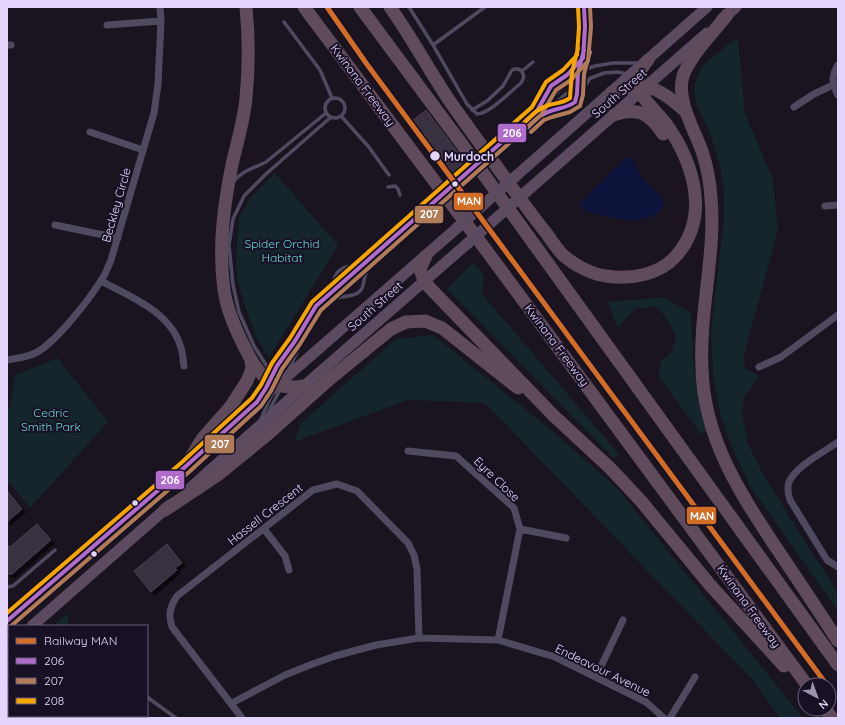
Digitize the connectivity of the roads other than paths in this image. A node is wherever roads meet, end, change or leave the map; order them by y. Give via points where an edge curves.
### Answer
1 (160, 7) edge
2 (246, 7) edge
3 (304, 7) edge
4 (360, 7) edge
5 (390, 7) edge
6 (409, 7) edge
7 (485, 7) edge
8 (584, 7) edge
9 (708, 7) edge
10 (731, 11) edge
11 (161, 21) junction
12 (284, 22) dead end
13 (107, 25) dead end
14 (433, 45) junction
15 (582, 58) junction
16 (648, 60) junction
17 (533, 62) dead end
18 (838, 65) edge
19 (522, 71) junction
20 (578, 74) junction
21 (591, 78) junction
22 (559, 80) junction
23 (642, 80) junction
24 (570, 81) junction
25 (833, 85) junction
26 (577, 87) junction
27 (549, 89) junction
28 (612, 92) joint
29 (838, 95) edge
30 (332, 98) junction
31 (577, 98) junction
32 (550, 100) junction
33 (553, 105) junction
34 (794, 107) dead end
35 (560, 108) junction
36 (472, 110) junction
37 (537, 111) junction
38 (326, 113) junction
39 (687, 113) junction
40 (541, 115) junction
41 (614, 115) junction
42 (341, 116) junction
43 (331, 118) junction
44 (90, 132) dead end
45 (300, 134) junction
46 (311, 135) junction
47 (143, 150) junction
48 (389, 174) dead end
49 (388, 187) dead end
50 (227, 190) junction
51 (695, 194) junction
52 (400, 195) dead end
53 (838, 205) edge
54 (825, 206) dead end
55 (55, 225) dead end
56 (118, 238) junction
57 (426, 256) junction
58 (365, 263) junction
59 (347, 267) junction
60 (368, 267) junction
61 (358, 270) junction
62 (361, 274) junction
63 (424, 280) junction
64 (101, 281) junction
65 (334, 281) junction
66 (363, 282) junction
67 (336, 288) junction
68 (340, 293) junction
69 (327, 296) junction
70 (346, 296) junction
71 (332, 300) junction
72 (838, 315) edge
73 (7, 360) edge
74 (251, 360) junction
75 (184, 366) dead end
76 (759, 367) dead end
77 (278, 379) junction
78 (304, 386) junction
79 (554, 416) junction
80 (253, 432) junction
81 (838, 442) edge
82 (408, 451) dead end
83 (185, 467) junction
84 (165, 510) junction
85 (264, 529) junction
86 (520, 529) junction
87 (109, 533) junction
88 (566, 538) dead end
89 (123, 546) junction
90 (55, 550) dead end
91 (838, 567) edge
92 (290, 570) dead end
93 (7, 587) edge
94 (32, 599) junction
95 (7, 607) edge
96 (53, 607) junction
97 (623, 620) dead end
98 (7, 621) edge
99 (33, 625) edge
100 (43, 625) edge
101 (419, 638) junction
102 (498, 640) junction
103 (838, 640) edge
104 (7, 642) edge
105 (8, 646) edge
106 (838, 665) edge
107 (596, 677) junction
108 (695, 677) dead end
109 (801, 677) edge
110 (797, 680) edge
111 (148, 698) edge
112 (232, 703) junction
113 (176, 718) edge
114 (242, 718) edge
115 (664, 718) edge
116 (670, 718) edge

1 - 11 street, Beckley Circle
2 - 50 highway via 246,99
3 - 109 highway, Kwinana Freeway
4 - 106 highway
5 - 51 highway via 451,102 520,199 563,255 573,262 594,273 616,278 646,274 664,265 673,259 688,238 694,217
6 - 14 lane
7 - 14 lane
8 - 15 lane
9 - 16 highway, South Street
10 - 23 highway, South Street via 662,72
10 - 39 highway via 690,61 684,75 681,96
11 - 13 street
11 - 47 street, Beckley Circle via 154,113
12 - 30 lane via 320,70
14 - 36 lane
15 - 20 lane
15 - 22 lane
16 - 20 lane via 633,64 595,66
16 - 23 highway via 642,68
17 - 19 lane
18 - 25 street via 832,76
19 - 36 lane via 517,68 512,70 503,86 487,101
19 - 36 lane via 522,81 485,112 477,114
20 - 22 lane
20 - 24 lane
20 - 26 lane
21 - 23 lane via 617,72
21 - 26 lane
21 - 31 lane
22 - 24 lane
22 - 27 lane
23 - 28 highway
23 - 39 highway via 666,95
23 - 41 highway, South Street
23 - 51 highway via 677,141 691,173
24 - 26 lane
24 - 32 lane
25 - 29 street
25 - 34 street
26 - 31 lane
26 - 33 lane
27 - 32 lane
27 - 37 lane
28 - 57 highway, South Street, bridge
30 - 38 lane via 325,104
30 - 42 lane via 339,98 344,103 345,110
31 - 35 lane via 572,105
32 - 33 lane
32 - 37 lane
33 - 35 lane
33 - 40 lane
35 - 40 lane
37 - 58 lane, bridge
38 - 43 lane
38 - 45 lane
39 - 103 highway via 706,165 711,196 711,251 701,349 703,388 712,430 739,490
40 - 60 lane, bridge
41 - 51 highway via 630,110 640,112 659,127 685,169
41 - 63 highway, South Street, bridge
42 - 43 lane
42 - 48 lane
43 - 46 lane
44 - 47 street
45 - 46 lane
45 - 50 lane via 266,162 248,169 236,178
46 - 77 lane via 244,196 233,219 229,245 239,312 254,346
47 - 56 street, Beckley Circle
49 - 52 lane via 395,186
50 - 74 highway via 221,247 224,291 240,339
53 - 54 street
55 - 56 street
56 - 64 street, Beckley Circle
57 - 63 highway via 420,269
57 - 77 highway, South Street
58 - 59 lane
58 - 61 lane
59 - 61 lane
59 - 65 lane via 337,273
60 - 62 lane
60 - 66 lane
61 - 62 lane
61 - 67 lane
62 - 66 lane
62 - 68 lane
63 - 78 highway, South Street
63 - 79 highway
64 - 73 street, Beckley Circle via 48,344 38,352
64 - 75 street via 139,301 166,321 176,335
65 - 67 lane
65 - 69 lane
66 - 70 lane via 358,293
67 - 68 lane
67 - 69 lane
68 - 70 lane
68 - 71 lane
69 - 77 lane via 316,306
70 - 71 lane
71 - 77 lane via 313,322
72 - 76 street via 780,357
74 - 77 highway via 262,375
74 - 83 highway via 252,370 248,381 231,406 202,439
77 - 78 highway via 292,388
77 - 80 lane via 268,405
77 - 80 lane via 272,406
77 - 83 highway, South Street via 257,402
78 - 80 highway, South Street
79 - 84 highway via 442,328 425,321 406,322 391,329 219,474
79 - 110 highway via 641,501 710,585
80 - 84 highway, South Street
81 - 91 street via 798,470 789,482 788,492 790,500 827,560
82 - 86 street, Eyre Close via 456,456 514,508
83 - 87 highway, South Street
84 - 89 highway, South Street
85 - 92 street via 285,556
85 - 101 street, Hassell Crescent via 314,490 337,484 357,491 408,543 414,555 417,568
85 - 112 street, Hassell Crescent via 177,596 169,610 172,626
86 - 88 street
86 - 102 street, Eyre Close
87 - 89 highway via 120,535
87 - 94 highway, South Street
89 - 96 highway, South Street
90 - 93 lane via 13,586
94 - 95 highway via 17,607
94 - 98 highway, South Street
96 - 99 highway, South Street
96 - 100 highway
97 - 107 street
101 - 102 street, Endeavour Avenue
101 - 112 street, Endeavour Avenue via 376,645 335,656 285,675
102 - 107 street, Endeavour Avenue via 554,657
104 - 105 main road
107 - 115 street, Endeavour Avenue via 646,702
108 - 116 street
111 - 113 lane
112 - 114 street, Hassell Crescent

